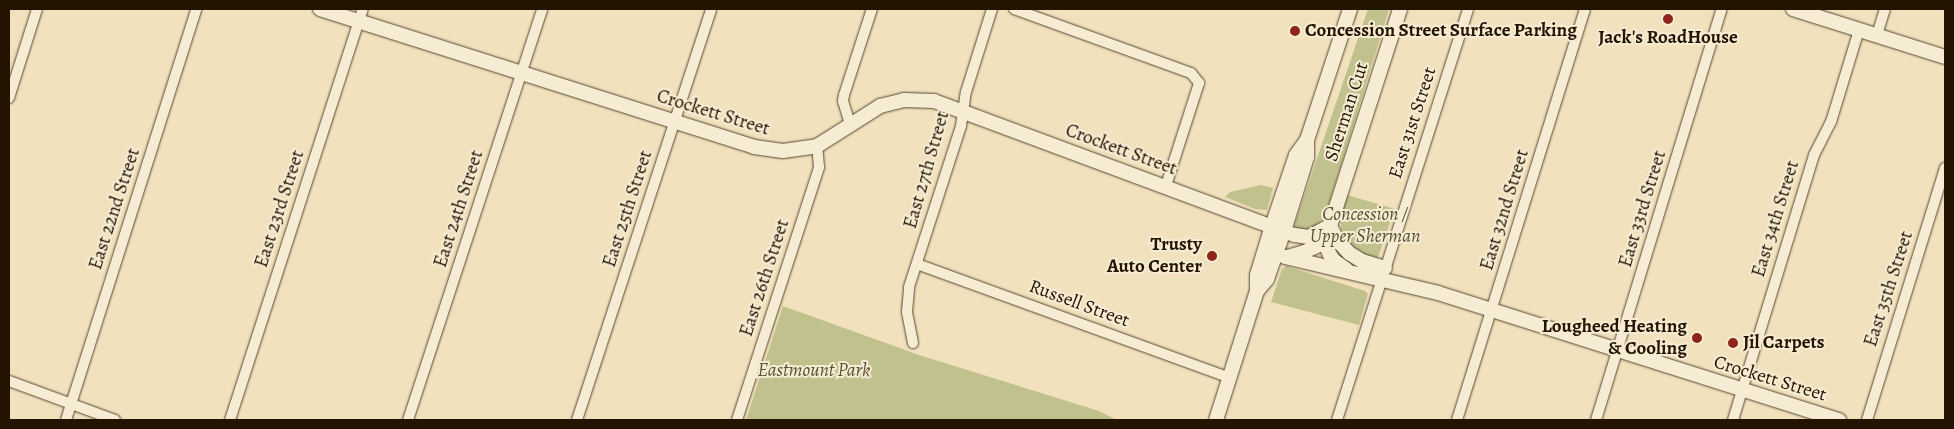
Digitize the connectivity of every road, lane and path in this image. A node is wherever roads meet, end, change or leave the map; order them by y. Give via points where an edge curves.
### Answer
1 (37, 9) edge
2 (196, 9) edge
3 (320, 9) edge
4 (542, 9) edge
5 (711, 9) edge
6 (872, 9) edge
7 (992, 9) edge
8 (1014, 9) edge
9 (1350, 9) edge
10 (1400, 9) edge
11 (1468, 9) edge
12 (1585, 9) edge
13 (1722, 9) edge
14 (1793, 9) edge
15 (1885, 9) edge
16 (361, 15) edge
17 (1859, 30) junction
18 (1876, 35) junction
19 (1945, 57) edge
20 (520, 73) junction
21 (9, 98) edge
22 (963, 111) junction
23 (675, 122) junction
24 (850, 124) junction
25 (817, 146) junction
26 (1945, 168) edge
27 (1166, 186) junction
28 (1330, 226) junction
29 (1278, 229) junction
30 (1285, 257) junction
31 (917, 264) junction
32 (1383, 274) junction
33 (1360, 275) junction
34 (1268, 279) junction
35 (1257, 291) junction
36 (1492, 311) junction
37 (912, 343) dead end
38 (1617, 350) junction
39 (1230, 378) junction
40 (9, 381) edge
41 (1742, 390) junction
42 (71, 404) junction
43 (66, 420) edge
44 (115, 420) edge
45 (230, 420) edge
46 (408, 420) edge
47 (577, 420) edge
48 (736, 420) edge
49 (1216, 420) edge
50 (1337, 420) edge
51 (1457, 420) edge
52 (1596, 420) edge
53 (1732, 420) edge
54 (1839, 420) edge
55 (1867, 420) edge

1 - 21 street
2 - 42 street, East 22nd Street
3 - 16 main road, Crockett Street
4 - 20 street, East 24th Street
5 - 23 street, East 25th Street
6 - 24 street via 844,95
7 - 22 street, East 27th Street
8 - 27 street via 1191,73 1200,83
9 - 29 main road via 1307,140 1296,155
10 - 28 main road, Sherman Cut
11 - 32 street, East 31st Street
12 - 36 street, East 32nd Street
13 - 38 street, East 33rd Street
14 - 17 main road
15 - 18 street
16 - 20 main road, Crockett Street
16 - 45 street, East 23rd Street
17 - 18 main road
17 - 41 street, East 34th Street via 1831,122 1814,155
18 - 19 main road
20 - 23 main road, Crockett Street
20 - 46 street, East 24th Street
22 - 24 main road, Crockett Street via 934,101 904,100 880,106
22 - 27 main road, Crockett Street
22 - 31 street, East 27th Street
23 - 25 main road, Crockett Street via 774,151
23 - 47 street, East 25th Street
24 - 25 main road, Crockett Street
25 - 48 street, East 26th Street via 819,167
26 - 55 street, East 35th Street
27 - 29 main road, Crockett Street
28 - 29 main road, Crockett Street via 1309,237
28 - 30 main road via 1319,245
28 - 32 main road via 1349,253
28 - 33 main road via 1327,248 1330,255 1342,267
29 - 34 main road
29 - 35 main road via 1257,275
30 - 33 main road, Crockett Street
30 - 34 main road via 1273,267
31 - 37 street, East 27th Street via 907,299
31 - 39 street, Russell Street
32 - 33 main road, Crockett Street
32 - 36 main road, Crockett Street
32 - 50 street, East 31st Street
34 - 35 main road
35 - 39 main road
36 - 38 main road, Crockett Street
36 - 51 street, East 32nd Street
38 - 41 main road, Crockett Street
38 - 52 street, East 33rd Street
39 - 49 main road
40 - 42 street
41 - 53 street, East 34th Street
41 - 54 main road, Crockett Street
42 - 43 street, East 22nd Street
42 - 44 street

